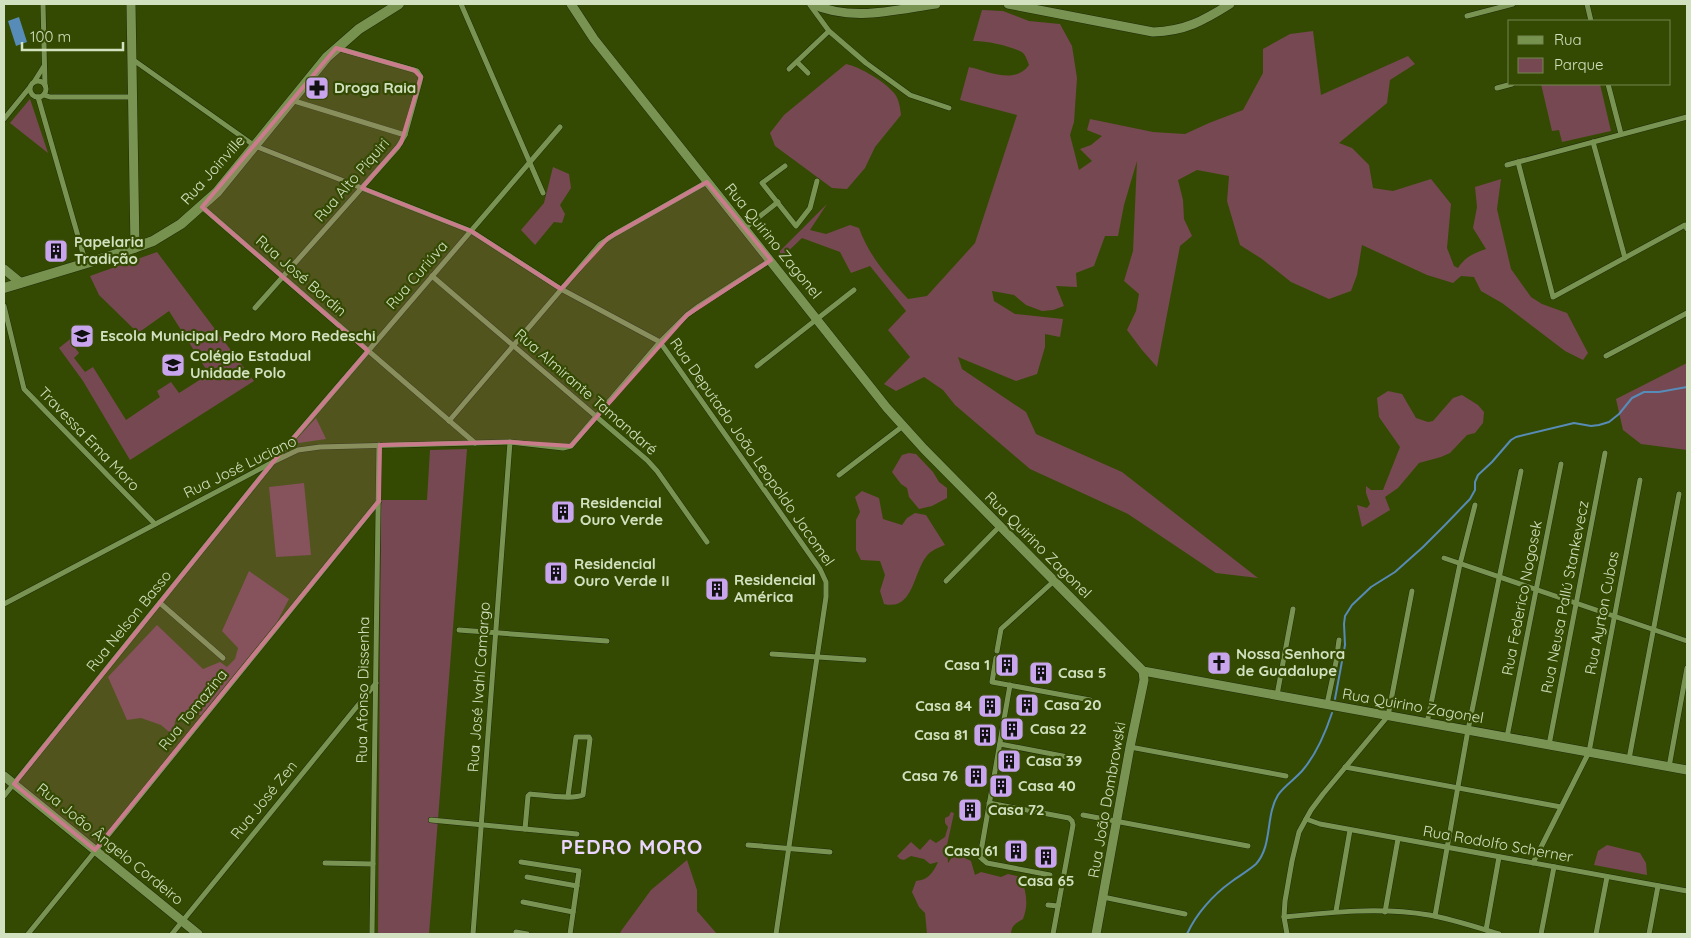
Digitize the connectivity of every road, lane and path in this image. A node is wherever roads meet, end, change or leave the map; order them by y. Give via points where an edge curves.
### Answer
1 (43, 4) edge
2 (130, 4) edge
3 (399, 4) edge
4 (462, 4) edge
5 (571, 4) edge
6 (811, 4) edge
7 (936, 4) edge
8 (1008, 4) edge
9 (1230, 4) edge
10 (1513, 4) edge
11 (1587, 4) edge
12 (1467, 16) dead end
13 (1591, 20) edge
14 (829, 31) junction
15 (336, 48) junction
16 (132, 58) junction
17 (796, 62) junction
18 (44, 66) junction
19 (789, 69) dead end
20 (808, 73) dead end
21 (31, 85) junction
22 (1508, 85) edge
23 (1608, 85) edge
24 (45, 86) junction
25 (1496, 88) dead end
26 (40, 96) junction
27 (132, 97) junction
28 (22, 98) junction
29 (291, 100) junction
30 (949, 108) dead end
31 (5, 115) edge
32 (1687, 117) edge
33 (560, 127) dead end
34 (1621, 134) junction
35 (405, 135) junction
36 (1592, 142) junction
37 (255, 146) junction
38 (530, 162) junction
39 (1518, 162) junction
40 (1507, 165) dead end
41 (785, 166) dead end
42 (817, 181) dead end
43 (707, 182) junction
44 (362, 188) junction
45 (543, 193) dead end
46 (778, 202) junction
47 (202, 207) junction
48 (745, 228) junction
49 (1687, 230) edge
50 (471, 231) junction
51 (135, 248) junction
52 (1625, 258) junction
53 (771, 260) junction
54 (86, 264) junction
55 (4, 269) edge
56 (432, 276) junction
57 (283, 277) junction
58 (21, 283) junction
59 (4, 288) edge
60 (561, 289) junction
61 (854, 290) dead end
62 (4, 306) edge
63 (256, 308) dead end
64 (1687, 312) edge
65 (817, 319) junction
66 (660, 342) junction
67 (513, 345) junction
68 (368, 351) junction
69 (1606, 356) dead end
70 (757, 366) dead end
71 (596, 417) junction
72 (449, 421) junction
73 (903, 426) junction
74 (510, 442) junction
75 (475, 443) junction
76 (380, 445) junction
77 (1605, 453) dead end
78 (273, 462) junction
79 (1562, 464) dead end
80 (1521, 471) dead end
81 (840, 475) dead end
82 (1640, 480) dead end
83 (1679, 494) dead end
84 (378, 501) junction
85 (1475, 506) dead end
86 (155, 524) junction
87 (1000, 526) junction
88 (707, 542) dead end
89 (1444, 558) dead end
90 (1460, 564) junction
91 (1499, 577) junction
92 (946, 581) dead end
93 (1054, 581) junction
94 (1536, 590) junction
95 (1412, 591) dead end
96 (4, 596) edge
97 (6, 603) edge
98 (160, 603) junction
99 (1576, 603) junction
100 (1293, 609) dead end
101 (1614, 616) junction
102 (458, 630) dead end
103 (1653, 630) junction
104 (496, 633) junction
105 (1339, 640) dead end
106 (607, 641) dead end
107 (1687, 641) edge
108 (997, 651) dead end
109 (772, 654) dead end
110 (817, 657) junction
111 (223, 658) dead end
112 (996, 658) dead end
113 (864, 660) dead end
114 (1687, 668) edge
115 (1143, 671) junction
116 (376, 682) junction
117 (1010, 685) junction
118 (1278, 696) junction
119 (1090, 700) dead end
120 (1326, 704) junction
121 (1388, 716) junction
122 (1427, 723) junction
123 (1468, 730) junction
124 (1507, 737) junction
125 (1000, 744) junction
126 (1549, 745) junction
127 (1130, 747) junction
128 (1589, 752) junction
129 (1078, 759) dead end
130 (1629, 759) junction
131 (1345, 767) junction
132 (1668, 767) junction
133 (1687, 770) edge
134 (4, 776) edge
135 (1286, 776) dead end
136 (14, 784) junction
137 (1458, 788) junction
138 (4, 796) edge
139 (568, 796) junction
140 (989, 803) junction
141 (1561, 807) junction
142 (1083, 815) dead end
143 (1306, 819) junction
144 (431, 820) dead end
145 (1116, 822) junction
146 (481, 825) junction
147 (525, 829) junction
148 (1350, 830) junction
149 (577, 834) dead end
150 (1398, 839) junction
151 (748, 845) dead end
152 (1248, 846) dead end
153 (1447, 848) junction
154 (789, 849) junction
155 (95, 850) junction
156 (830, 852) dead end
157 (1499, 857) junction
158 (521, 862) dead end
159 (324, 863) dead end
160 (1533, 863) junction
161 (373, 864) junction
162 (1554, 867) junction
163 (1050, 875) dead end
164 (528, 877) dead end
165 (1607, 877) junction
166 (577, 886) junction
167 (1658, 886) junction
168 (1687, 891) edge
169 (1103, 897) junction
170 (523, 902) dead end
171 (1048, 905) dead end
172 (1058, 906) junction
173 (1336, 911) junction
174 (573, 912) junction
175 (1385, 912) junction
176 (1186, 914) dead end
177 (1435, 916) junction
178 (1284, 917) junction
179 (183, 922) junction
180 (1486, 930) junction
181 (516, 932) dead end
182 (28, 934) edge
183 (172, 934) edge
184 (198, 934) edge
185 (372, 934) edge
186 (473, 934) edge
187 (527, 934) edge
188 (570, 934) edge
189 (776, 934) edge
190 (1053, 934) edge
191 (1096, 934) edge
192 (1287, 934) edge
193 (1499, 934) edge
194 (1541, 934) edge
195 (1596, 934) edge
196 (1649, 934) edge

1 - 18 street
2 - 16 street
3 - 15 main road, Rua Joinville
4 - 38 street
5 - 43 street, Rua Quirino Zagonel via 594,39
6 - 7 street via 855,14
6 - 14 street
8 - 9 street via 1153,32 1188,27
10 - 12 street
11 - 13 street
14 - 17 street
14 - 30 street via 905,92
15 - 29 main road, Rua Joinville
15 - 35 street, Rua Alto Piquiri via 418,71 421,77
16 - 27 street
16 - 37 street, Rua Deputado João Leopoldo Jacomel
17 - 19 street
17 - 20 street
18 - 21 street
18 - 24 street
21 - 24 street via 39,82
21 - 26 street via 31,93
21 - 28 street
22 - 25 street
23 - 34 street
24 - 26 street via 46,91
26 - 27 street
26 - 28 street
26 - 54 street
27 - 51 street
28 - 31 street
29 - 35 street
29 - 37 main road, Rua Joinville
32 - 34 street
33 - 38 street, Rua Curiúva
34 - 36 street
35 - 44 street, Rua Alto Piquiri
36 - 39 street
36 - 52 street
37 - 44 street, Rua Deputado João Leopoldo Jacomel
37 - 47 main road, Rua Joinville
38 - 45 street
38 - 50 street, Rua Curiúva
39 - 40 street
39 - 52 street via 1553,297
41 - 46 street via 762,183
42 - 46 street via 810,208 796,226
43 - 48 street, Rua Quirino Zagonel
43 - 60 street via 608,238
44 - 50 street, Rua Deputado João Leopoldo Jacomel
44 - 57 street, Rua Alto Piquiri
46 - 48 street
47 - 51 main road, Rua Joinville via 170,231
47 - 57 street, Rua José Bordin
48 - 53 street, Rua Quirino Zagonel
49 - 52 street via 1685,226
50 - 56 street, Rua Curiúva
50 - 60 street, Rua Deputado João Leopoldo Jacomel
51 - 54 main road, Rua Joinville
53 - 65 street, Rua Quirino Zagonel
53 - 66 street via 693,310
54 - 58 main road, Rua Joinville
55 - 58 street
56 - 67 street, Rua Almirante Tamandaré
56 - 68 street, Rua Curiúva
57 - 63 street, Rua Alto Piquiri
57 - 68 street, Rua José Bordin
58 - 59 main road, Rua Joinville
60 - 66 street, Rua Deputado João Leopoldo Jacomel
60 - 67 street
61 - 65 street
62 - 86 street, Travessa Ema Moro via 24,389
64 - 69 street
65 - 70 street
65 - 73 street, Rua Quirino Zagonel
66 - 71 street
66 - 110 street, Rua Deputado João Leopoldo Jacomel via 824,576 826,597
67 - 71 street, Rua Almirante Tamandaré
67 - 72 street
68 - 72 street, Rua José Bordin
68 - 78 street, Rua Curiúva
71 - 74 street, Rua José Luciano via 571,446 563,448
71 - 88 street, Rua Almirante Tamandaré via 652,466
72 - 75 street, Rua José Bordin
73 - 81 street
73 - 87 street, Rua Quirino Zagonel
74 - 75 street, Rua José Luciano
74 - 104 street, Rua José Ivahí Camargo
75 - 76 street, Rua José Luciano
76 - 78 street, Rua José Luciano via 309,448
76 - 84 street, Rua Afonso Dissenha
77 - 99 street, Rua Neusa Pallú Stankevecz
78 - 86 street, Rua José Luciano
78 - 98 street, Rua Nelson Basso
79 - 94 street, Rua Federico Nogosek
80 - 91 street
82 - 101 street, Rua Ayrton Cubas
83 - 103 street
84 - 116 street, Rua Afonso Dissenha
84 - 155 street, Rua Tomazina
85 - 90 street
86 - 97 street, Rua José Luciano
87 - 92 street
87 - 93 street, Rua Quirino Zagonel
89 - 90 street
90 - 91 street
90 - 122 street
91 - 94 street
91 - 123 street
93 - 108 street via 1001,629
93 - 115 street, Rua Quirino Zagonel
94 - 99 street
94 - 124 street, Rua Federico Nogosek
95 - 121 street
96 - 97 street
98 - 111 street
98 - 136 street, Rua Nelson Basso
99 - 101 street
99 - 126 street, Rua Neusa Pallú Stankevecz
100 - 118 street
101 - 103 street
101 - 128 street, Rua Ayrton Cubas
102 - 104 street
103 - 107 street
103 - 130 street
104 - 106 street
104 - 146 street, Rua José Ivahí Camargo
105 - 120 street
109 - 110 street
110 - 113 street
110 - 154 street, Rua Deputado João Leopoldo Jacomel
112 - 117 street via 992,682
114 - 132 street
115 - 118 street, Rua Quirino Zagonel
115 - 127 street, Rua João Dombrowski via 1144,680
116 - 161 street, Rua Afonso Dissenha
116 - 179 street, Rua José Zen
117 - 119 street
117 - 125 street
118 - 120 street, Rua Quirino Zagonel
120 - 121 street, Rua Quirino Zagonel
121 - 122 street, Rua Quirino Zagonel
121 - 131 street
122 - 123 street, Rua Quirino Zagonel
123 - 124 street, Rua Quirino Zagonel
123 - 137 street
124 - 126 street, Rua Quirino Zagonel
125 - 129 street
125 - 140 street
126 - 128 street, Rua Quirino Zagonel
127 - 135 street
127 - 145 street, Rua João Dombrowski
128 - 130 street, Rua Quirino Zagonel
128 - 141 street, Rua Ayrton Cubas
130 - 132 street, Rua Quirino Zagonel
131 - 137 street
131 - 143 street
132 - 133 street, Rua Quirino Zagonel
134 - 136 street, Rua João Ângelo Cordeiro
136 - 138 street, Rua Nelson Basso
136 - 155 street, Rua João Ângelo Cordeiro
137 - 141 street
137 - 153 street
139 - 139 street via 576,737 589,737 583,795
139 - 147 street via 530,794
140 - 163 street via 980,853 982,860
140 - 172 street via 1070,818
141 - 160 street, Rua Ayrton Cubas
142 - 145 street
143 - 148 street, Rua Rodolfo Scherner
143 - 178 street via 1299,832 1292,861
144 - 146 street
145 - 152 street
145 - 169 street, Rua João Dombrowski
146 - 147 street
146 - 186 street, Rua José Ivahí Camargo
147 - 149 street
148 - 150 street, Rua Rodolfo Scherner
148 - 173 street
150 - 153 street, Rua Rodolfo Scherner
150 - 175 street
151 - 154 street
153 - 157 street, Rua Rodolfo Scherner
153 - 177 street
154 - 156 street
154 - 189 street, Rua Deputado João Leopoldo Jacomel
155 - 179 street, Rua João Ângelo Cordeiro
155 - 182 street, Rua Tomazina
157 - 160 street, Rua Rodolfo Scherner
157 - 180 street
158 - 166 street via 579,871
159 - 161 street
160 - 162 street, Rua Rodolfo Scherner
161 - 185 street, Rua Afonso Dissenha
162 - 165 street, Rua Rodolfo Scherner
162 - 194 street
164 - 166 street
165 - 167 street, Rua Rodolfo Scherner
165 - 195 street
166 - 174 street
167 - 168 street, Rua Rodolfo Scherner
167 - 196 street
169 - 176 street
169 - 191 street, Rua João Dombrowski
170 - 174 street
171 - 172 street
172 - 190 street
173 - 175 street
173 - 178 street
174 - 188 street
175 - 177 street
177 - 180 street
178 - 192 street
179 - 183 street, Rua José Zen
179 - 184 street, Rua João Ângelo Cordeiro
180 - 193 street
181 - 187 street

